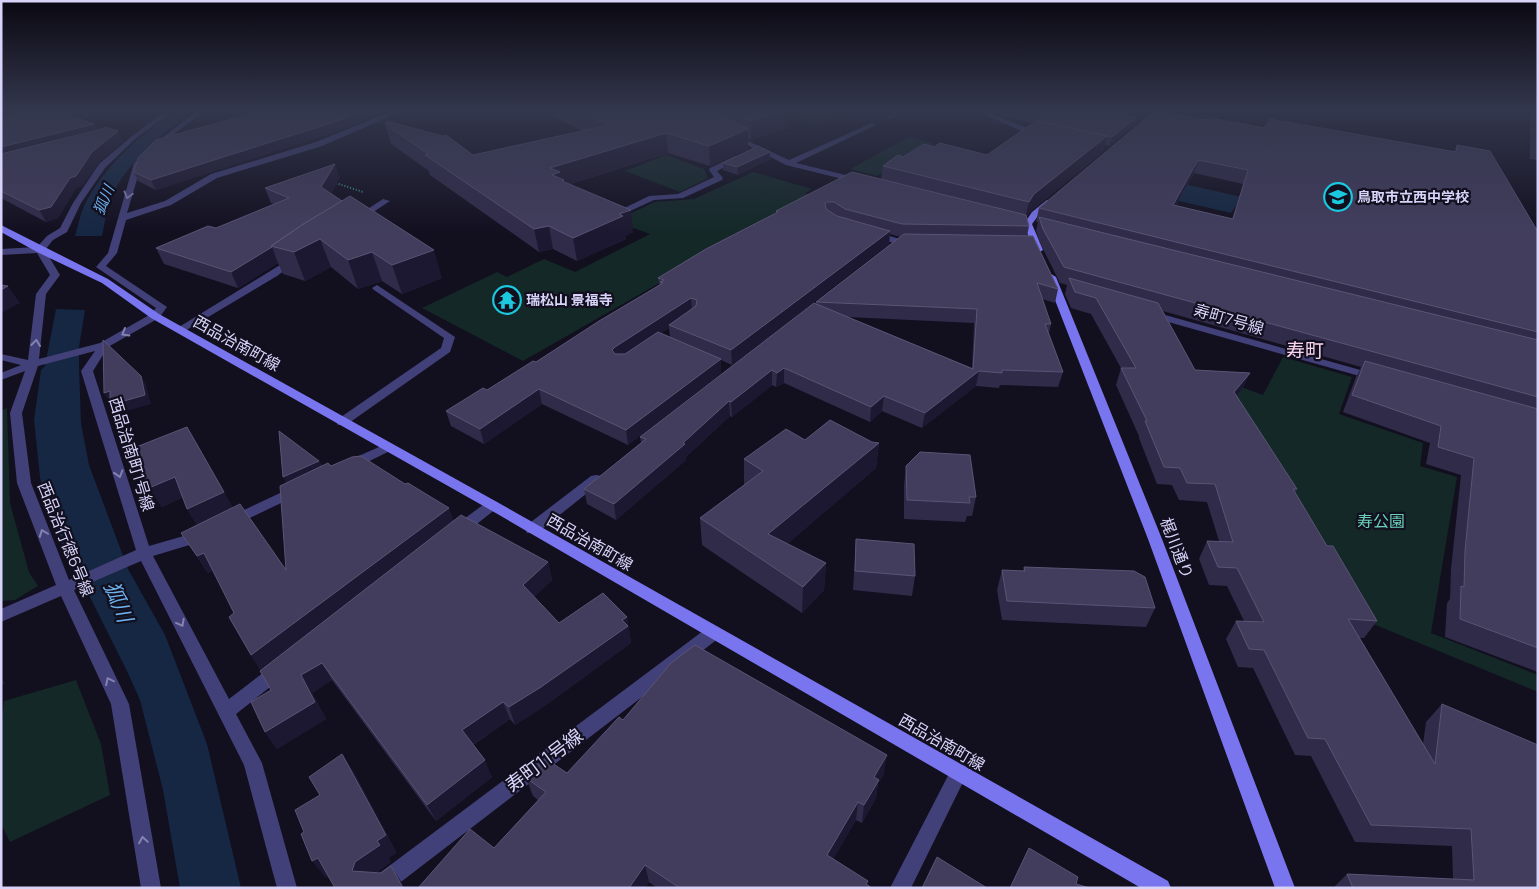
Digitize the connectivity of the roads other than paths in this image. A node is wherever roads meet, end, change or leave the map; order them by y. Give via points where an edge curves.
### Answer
1 (119, 150) edge
2 (153, 150) edge
3 (299, 150) edge
4 (816, 150) edge
5 (751, 152) joint
6 (789, 163) junction
7 (866, 183) edge
8 (1057, 196) edge
9 (386, 201) road end
10 (122, 218) junction
11 (610, 218) edge
12 (350, 222) edge
13 (1, 228) edge
14 (866, 232) edge
15 (900, 244) edge
16 (40, 250) junction
17 (1, 252) edge
18 (303, 252) edge
19 (377, 288) dead end
20 (1140, 310) edge
21 (154, 316) junction
22 (179, 330) junction
23 (104, 345) junction
24 (1, 358) edge
25 (38, 362) junction
26 (1, 377) edge
27 (1386, 380) edge
28 (342, 422) junction
29 (388, 447) junction
30 (610, 469) edge
31 (336, 472) edge
32 (309, 484) edge
33 (492, 505) junction
34 (532, 530) junction
35 (445, 542) edge
36 (144, 553) junction
37 (65, 588) junction
38 (1, 616) edge
39 (713, 633) junction
40 (289, 663) edge
41 (227, 711) junction
42 (960, 772) junction
43 (151, 888) edge
44 (287, 888) edge
45 (376, 888) edge
46 (900, 888) edge
47 (1161, 888) edge
48 (1285, 888) edge

1 - 16 street via 102,166 64,230 50,238
2 -> 10 street via 137,165
3 - 10 street via 214,176 168,204
4 - 6 street
5 - 6 street
5 - 11 street via 713,170 719,178 688,193 652,198
6 - 7 street
8 - 48 street, 梶川通り via 1028,224 1029,244 1060,288
9 - 12 street
10 - 21 street via 112,253 100,267 162,308
13 - 16 street, 西品治南町線
14 - 15 street
16 - 17 street
16 - 21 street, 西品治南町線 via 104,281
25 -> 16 street, 西品治行徳6号線 via 41,294 55,275
18 - 22 street via 274,274
19 - 28 street via 450,337 446,350
20 - 27 street, 寿町7号線
21 - 22 street, 西品治南町線
21 -> 23 street, 西品治南町1号線
22 - 28 street, 西品治南町線
23 - 25 street
23 -> 36 street, 西品治南町1号線 via 87,371
24 - 25 street
25 - 26 street
37 -> 25 street, 西品治行徳6号線 via 24,483 16,413
28 - 29 street, 西品治南町線
29 - 31 street
29 - 33 street, 西品治南町線
30 - 34 street
32 - 36 street via 196,538
33 - 34 street, 西品治南町線
33 - 35 street
34 - 39 street, 西品治南町線
36 - 37 street
36 -> 41 street, 西品治南町1号線
37 - 38 street
43 -> 37 street, 西品治行徳6号線 via 120,704
39 - 42 street, 西品治南町線
39 - 45 street, 寿町11号線
40 - 41 street
41 - 44 street, 西品治南町1号線 via 253,763
42 - 46 street
42 - 47 street, 西品治南町線

